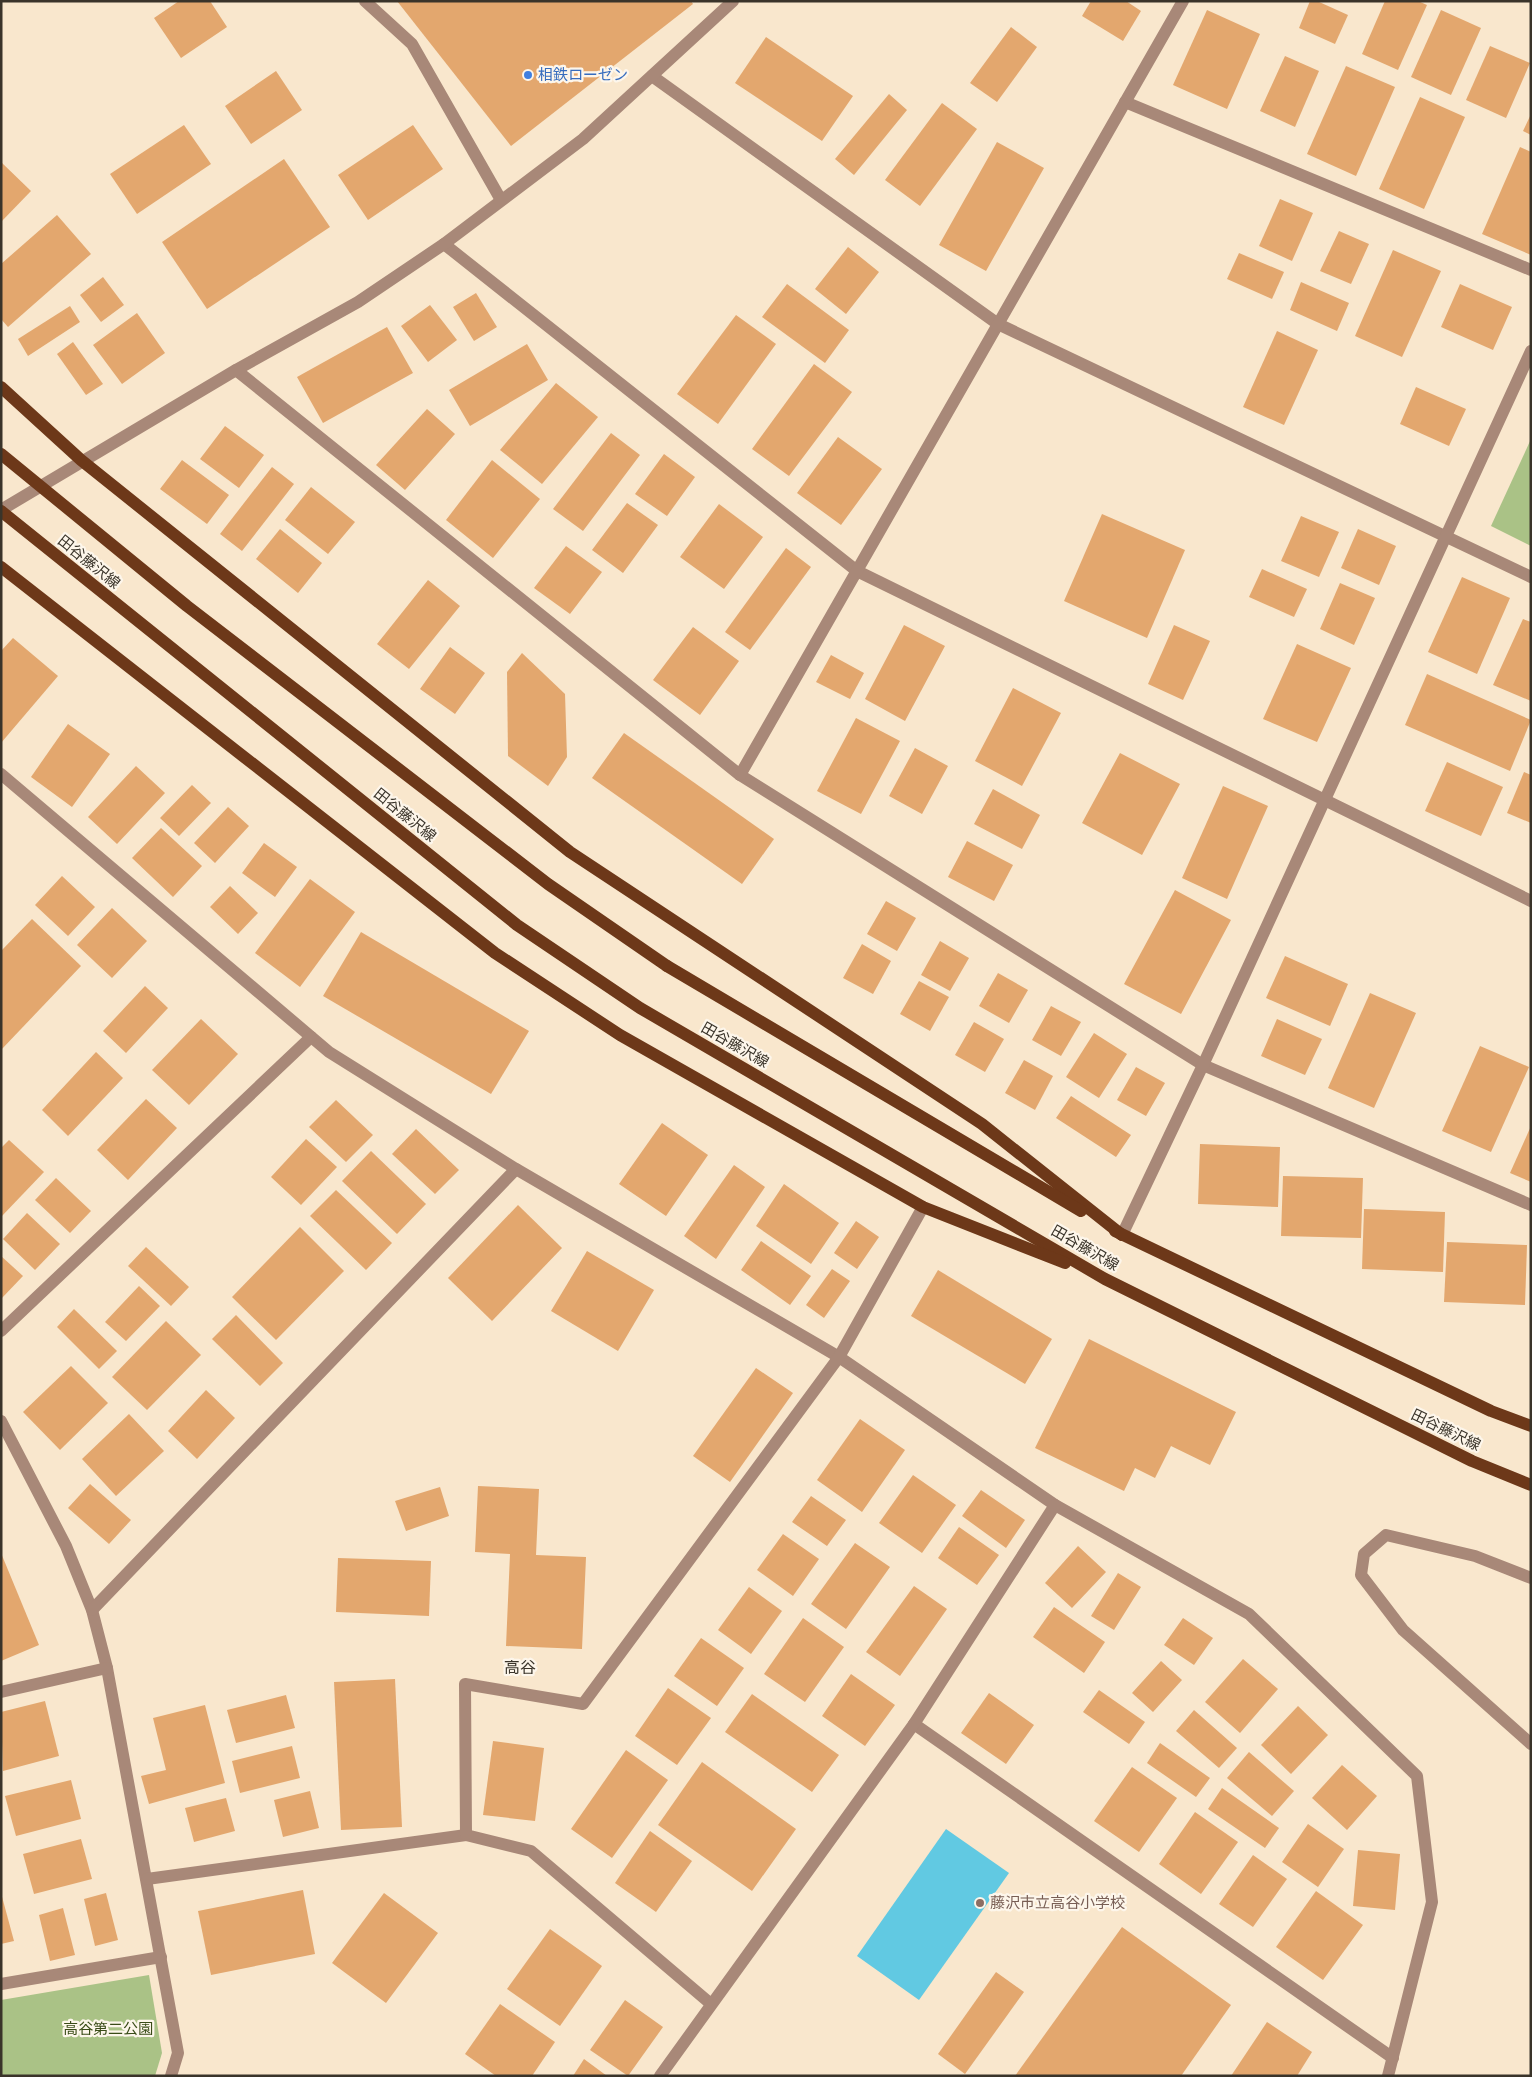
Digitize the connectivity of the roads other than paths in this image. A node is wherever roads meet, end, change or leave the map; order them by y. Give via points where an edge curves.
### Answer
1 (365, 1) edge
2 (734, 1) edge
3 (1183, 1) edge
4 (652, 76) junction
5 (1125, 102) junction
6 (502, 200) junction
7 (444, 244) junction
8 (1531, 270) edge
9 (998, 324) junction
10 (1531, 350) edge
11 (236, 370) junction
12 (1, 387) edge
13 (1, 454) edge
14 (81, 460) junction
15 (1, 511) edge
16 (1444, 536) junction
17 (1, 567) edge
18 (857, 570) junction
19 (1531, 577) edge
20 (1, 774) edge
21 (740, 775) junction
22 (1324, 798) junction
23 (1531, 900) edge
24 (311, 1037) junction
25 (1203, 1065) junction
26 (516, 1170) junction
27 (1531, 1205) edge
28 (923, 1207) junction
29 (1122, 1235) junction
30 (1105, 1279) junction
31 (1, 1331) edge
32 (839, 1357) junction
33 (1, 1421) edge
34 (1531, 1426) edge
35 (1531, 1485) edge
36 (1055, 1505) junction
37 (1531, 1578) edge
38 (92, 1610) junction
39 (107, 1668) junction
40 (1, 1692) edge
41 (914, 1724) junction
42 (1531, 1744) edge
43 (466, 1835) junction
44 (147, 1879) junction
45 (161, 1957) junction
46 (1, 1984) edge
47 (711, 2004) junction
48 (1392, 2058) junction
49 (171, 2076) edge
50 (660, 2076) edge
51 (1388, 2076) edge

1 - 6 street via 412,44
2 - 4 street
3 - 5 street
4 - 6 street via 583,139
4 - 9 street
5 - 8 street
5 - 9 street
6 - 7 street
7 - 11 street via 358,302
7 - 18 street
9 - 16 street
9 - 18 street
10 - 16 street
11 - 14 street
11 - 21 street
12 - 14 main road
13 - 29 main road, 田谷藤沢線, bridge via 187,606 548,884 668,966
14 - 15 street
14 - 29 main road via 570,852 982,1124
15 - 30 main road, 田谷藤沢線 via 517,925 640,1008
16 - 19 street
16 - 22 street
17 - 28 main road via 495,953 620,1035
18 - 21 street
18 - 22 street
20 - 24 street
21 - 25 street
22 - 23 street
22 - 25 street
24 - 26 street via 329,1052
24 - 31 street
25 - 27 street
25 - 29 street
26 - 32 street
26 - 38 street
28 - 30 main road
28 - 32 street
29 - 34 main road, 田谷藤沢線 via 1491,1411
30 - 35 main road, 田谷藤沢線 via 1472,1461
32 - 36 street
32 - 43 street via 583,1704 465,1684
33 - 38 street via 66,1546
36 - 41 street
36 - 48 street via 1249,1614 1416,1776 1432,1902
37 - 42 street via 1475,1556 1386,1535 1364,1554 1361,1575 1403,1630
38 - 39 street
39 - 40 street
39 - 44 street
41 - 47 street
41 - 48 street
43 - 44 street
43 - 47 street via 531,1851
44 - 45 street
45 - 46 street
45 - 49 street via 178,2053
47 - 50 street
48 - 51 street

